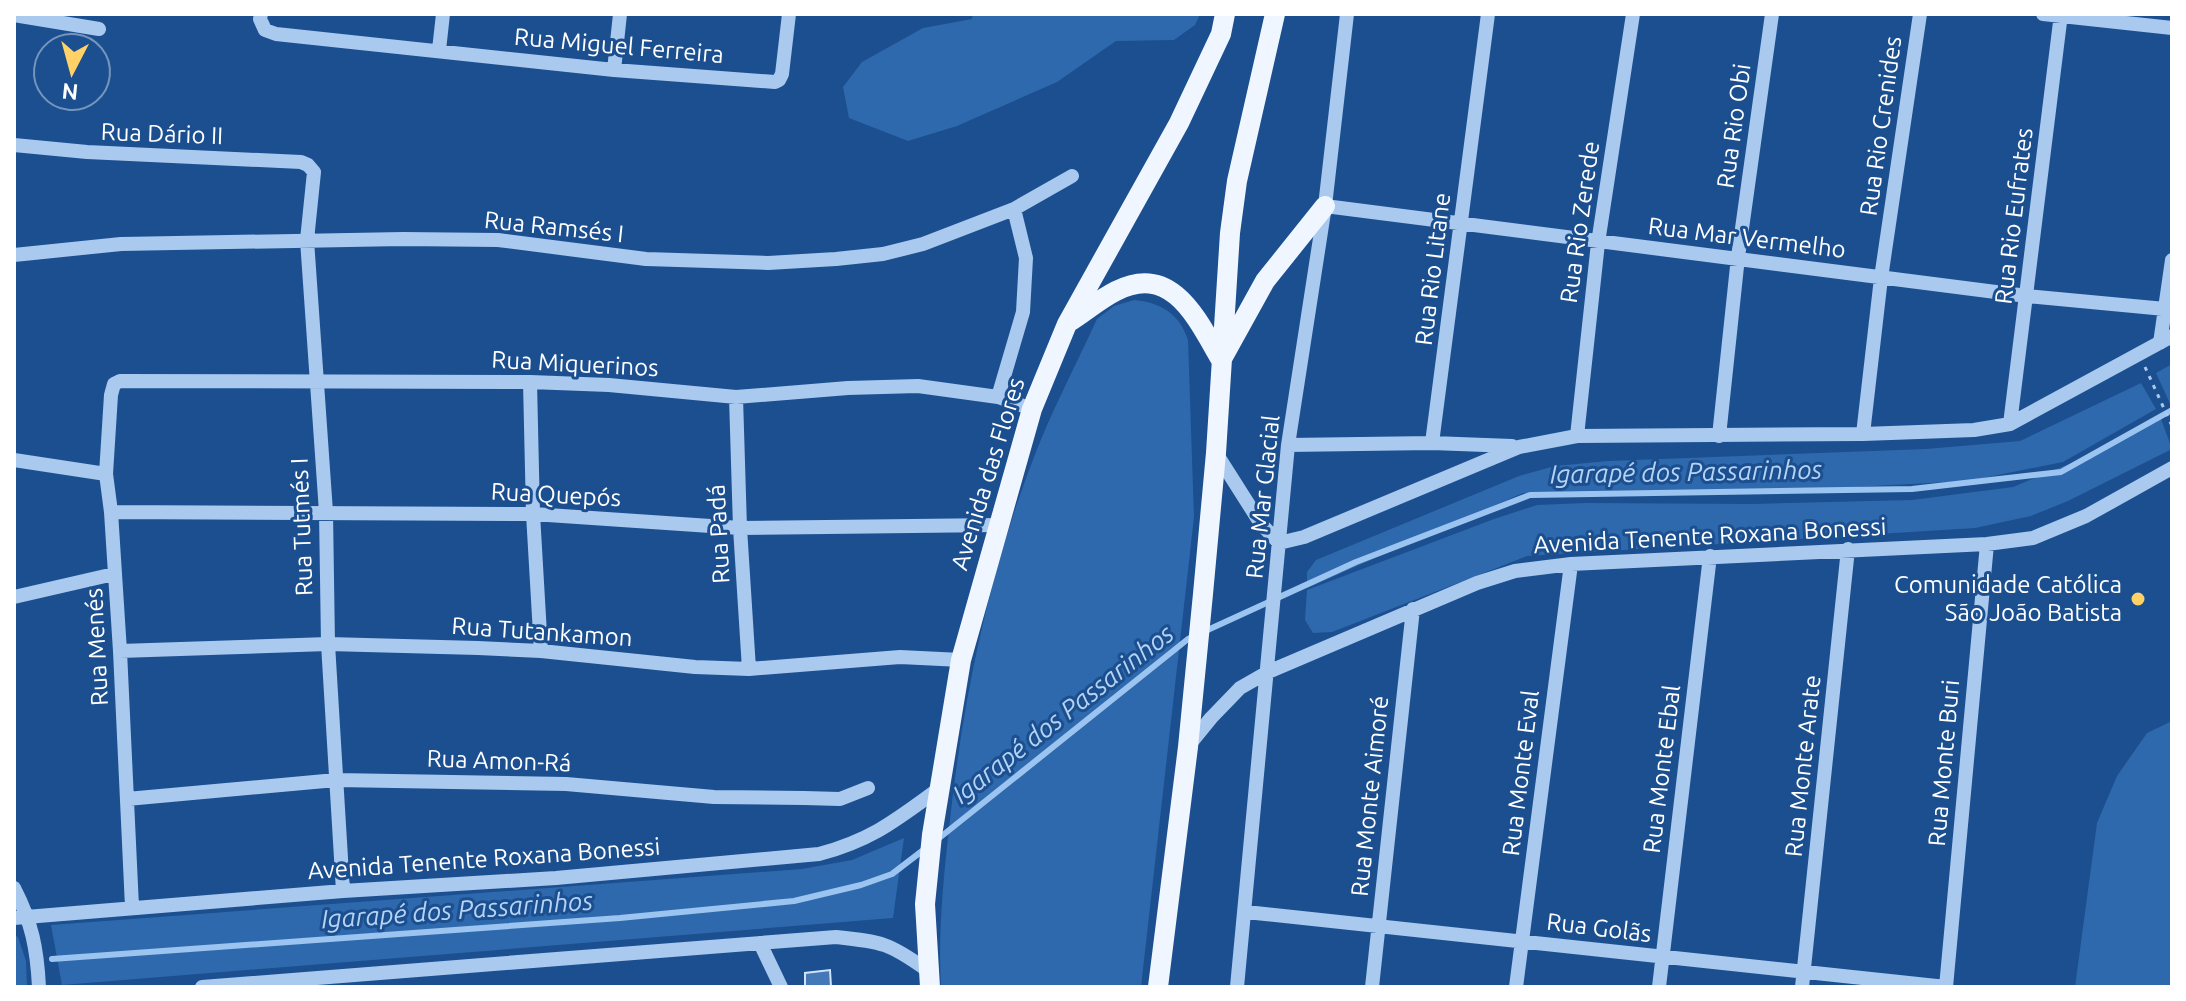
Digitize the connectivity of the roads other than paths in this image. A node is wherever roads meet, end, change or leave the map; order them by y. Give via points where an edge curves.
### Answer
1 (261, 14) edge
2 (443, 14) edge
3 (620, 14) edge
4 (789, 14) edge
5 (1225, 14) edge
6 (1275, 14) edge
7 (1347, 14) edge
8 (1488, 14) edge
9 (1633, 14) edge
10 (1772, 14) edge
11 (1920, 14) edge
12 (2043, 14) edge
13 (14, 15) edge
14 (2060, 15) edge
15 (2172, 28) edge
16 (99, 29) dead end
17 (439, 50) junction
18 (614, 70) junction
19 (14, 145) edge
20 (308, 165) joint
21 (1072, 176) dead end
22 (1325, 206) junction
23 (1014, 209) junction
24 (1460, 224) junction
25 (307, 240) junction
26 (1598, 243) junction
27 (14, 255) edge
28 (1738, 257) junction
29 (2172, 260) edge
30 (1881, 278) junction
31 (2027, 296) junction
32 (2165, 309) junction
33 (1067, 324) junction
34 (2166, 340) edge
35 (1221, 360) junction
36 (316, 382) junction
37 (530, 382) junction
38 (114, 384) joint
39 (736, 397) junction
40 (998, 397) junction
41 (1032, 409) junction
42 (2010, 424) junction
43 (1863, 434) junction
44 (1577, 436) junction
45 (1719, 436) junction
46 (1432, 443) junction
47 (1288, 445) junction
48 (1519, 447) junction
49 (1216, 453) junction
50 (14, 460) edge
51 (2172, 468) edge
52 (106, 474) junction
53 (111, 512) junction
54 (326, 512) junction
55 (533, 514) junction
56 (998, 525) junction
57 (740, 528) junction
58 (1279, 543) junction
59 (1987, 544) junction
60 (1848, 549) junction
61 (1710, 556) junction
62 (1571, 564) junction
63 (114, 574) junction
64 (14, 597) edge
65 (1413, 609) junction
66 (328, 644) junction
67 (120, 651) junction
68 (541, 651) junction
69 (961, 660) junction
70 (749, 669) junction
71 (1268, 672) junction
72 (1188, 747) junction
73 (336, 780) junction
74 (868, 788) dead end
75 (940, 788) junction
76 (127, 799) junction
77 (14, 888) edge
78 (343, 891) junction
79 (132, 907) junction
80 (1246, 912) junction
81 (21, 917) edge
82 (1378, 927) junction
83 (1522, 941) junction
84 (760, 943) junction
85 (1662, 958) junction
86 (928, 978) edge
87 (1803, 980) edge
88 (39, 987) edge
89 (202, 987) edge
90 (781, 987) edge
91 (1158, 987) edge
92 (1237, 987) edge
93 (1372, 987) edge
94 (1516, 987) edge
95 (1659, 987) edge
96 (1946, 987) edge

1 - 17 street, Rua Miguel Ferreira via 265,30 276,34
2 - 17 street
3 - 18 street
4 - 18 street, Rua Miguel Ferreira via 779,80
5 - 33 main road, Avenida das Flores via 1221,34 1179,123
6 - 35 main road via 1237,181
7 - 22 street, Rua Mar Glacial
8 - 24 street, Rua Rio Litane
9 - 26 street, Rua Rio Zerede
10 - 28 street, Rua Rio Obi
11 - 30 street, Rua Rio Crenides
12 - 14 street
13 - 16 street
14 - 15 street
14 - 31 street, Rua Rio Eufrates
17 - 18 street, Rua Miguel Ferreira
19 - 20 street, Rua Dário II
20 - 25 street, Rua Tutmés I via 314,172
21 - 23 street, Rua Ramsés I
22 - 24 street, Rua Mar Vermelho
22 - 35 main road via 1265,281
22 - 47 street, Rua Mar Glacial
23 - 25 street, Rua Ramsés I via 883,254 768,263 646,259 498,240
23 - 40 street via 1026,258 1023,312
24 - 26 street, Rua Mar Vermelho
24 - 46 street, Rua Rio Litane
25 - 27 street, Rua Ramsés I via 121,244
25 - 36 street, Rua Tutmés I
26 - 28 street, Rua Mar Vermelho
26 - 44 street, Rua Rio Zerede
28 - 30 street, Rua Mar Vermelho
28 - 45 street, Rua Rio Obi
29 - 32 street
30 - 31 street, Rua Mar Vermelho
30 - 43 street, Rua Rio Crenides
31 - 32 street, Rua Mar Vermelho
31 - 42 street, Rua Rio Eufrates
32 - 34 street
33 - 35 main road via 1117,290 1157,285 1180,296
33 - 41 main road, Avenida das Flores
34 - 42 street
35 - 49 main road
36 - 37 street, Rua Miquerinos
36 - 38 street, Rua Miquerinos
36 - 54 street, Rua Tutmés I
37 - 39 street, Rua Miquerinos
37 - 55 street
38 - 52 street, Rua Menés
39 - 40 street, Rua Miquerinos via 918,386
39 - 57 street, Rua Padá
40 - 41 street, Rua Miquerinos
41 - 56 main road, Avenida das Flores
42 - 43 street via 1941,433
43 - 45 street
44 - 45 street
44 - 48 street
46 - 47 street
46 - 48 street
47 - 58 street, Rua Mar Glacial
48 - 58 street
49 - 58 street
49 - 72 main road
50 - 52 street
51 - 59 street, Avenida Tenente Roxana Bonessi via 2086,516 2033,538
52 - 53 street, Rua Menés
53 - 54 street, Rua Quepós
53 - 63 street, Rua Menés
54 - 55 street, Rua Quepós
54 - 66 street, Rua Tutmés I
55 - 57 street, Rua Quepós
55 - 68 street
56 - 57 street, Rua Quepós
56 - 69 main road, Avenida das Flores
57 - 70 street, Rua Padá
58 - 71 street, Rua Mar Glacial
59 - 60 street, Avenida Tenente Roxana Bonessi
59 - 96 street, Rua Monte Buri
60 - 61 street, Avenida Tenente Roxana Bonessi
60 - 87 street, Rua Monte Arate
61 - 62 street, Avenida Tenente Roxana Bonessi
61 - 85 street, Rua Monte Ebal
62 - 65 street, Avenida Tenente Roxana Bonessi via 1515,571
62 - 83 street, Rua Monte Eval
63 - 64 street
63 - 67 street, Rua Menés
65 - 71 street, Avenida Tenente Roxana Bonessi
65 - 82 street, Rua Monte Aimoré
66 - 67 street, Rua Tutankamon
66 - 68 street, Rua Tutankamon
66 - 73 street, Rua Tutmés I
67 - 76 street, Rua Menés
68 - 70 street, Rua Tutankamon
69 - 70 street, Rua Tutankamon via 900,657
69 - 75 main road, Avenida das Flores
71 - 72 street, Avenida Tenente Roxana Bonessi via 1240,688
71 - 80 street, Rua Mar Glacial
72 - 91 main road
73 - 74 street, Rua Amon-Rá via 566,784 714,797 840,799
73 - 76 street, Rua Amon-Rá
73 - 78 street, Rua Tutmés I
75 - 78 street, Avenida Tenente Roxana Bonessi via 878,832 819,854
75 - 86 main road, Avenida das Flores via 925,904
76 - 79 street, Rua Menés
77 - 81 street
78 - 79 street, Avenida Tenente Roxana Bonessi
79 - 81 street, Avenida Tenente Roxana Bonessi
80 - 82 street, Rua Golãs
80 - 92 street, Rua Mar Glacial
81 - 88 street
82 - 83 street, Rua Golãs
82 - 93 street, Rua Monte Aimoré
83 - 85 street, Rua Golãs
83 - 94 street, Rua Monte Eval
84 - 86 street via 836,937 880,941
84 - 89 street
84 - 90 street
85 - 87 street, Rua Golãs
85 - 95 street, Rua Monte Ebal
87 - 96 street, Rua Golãs

